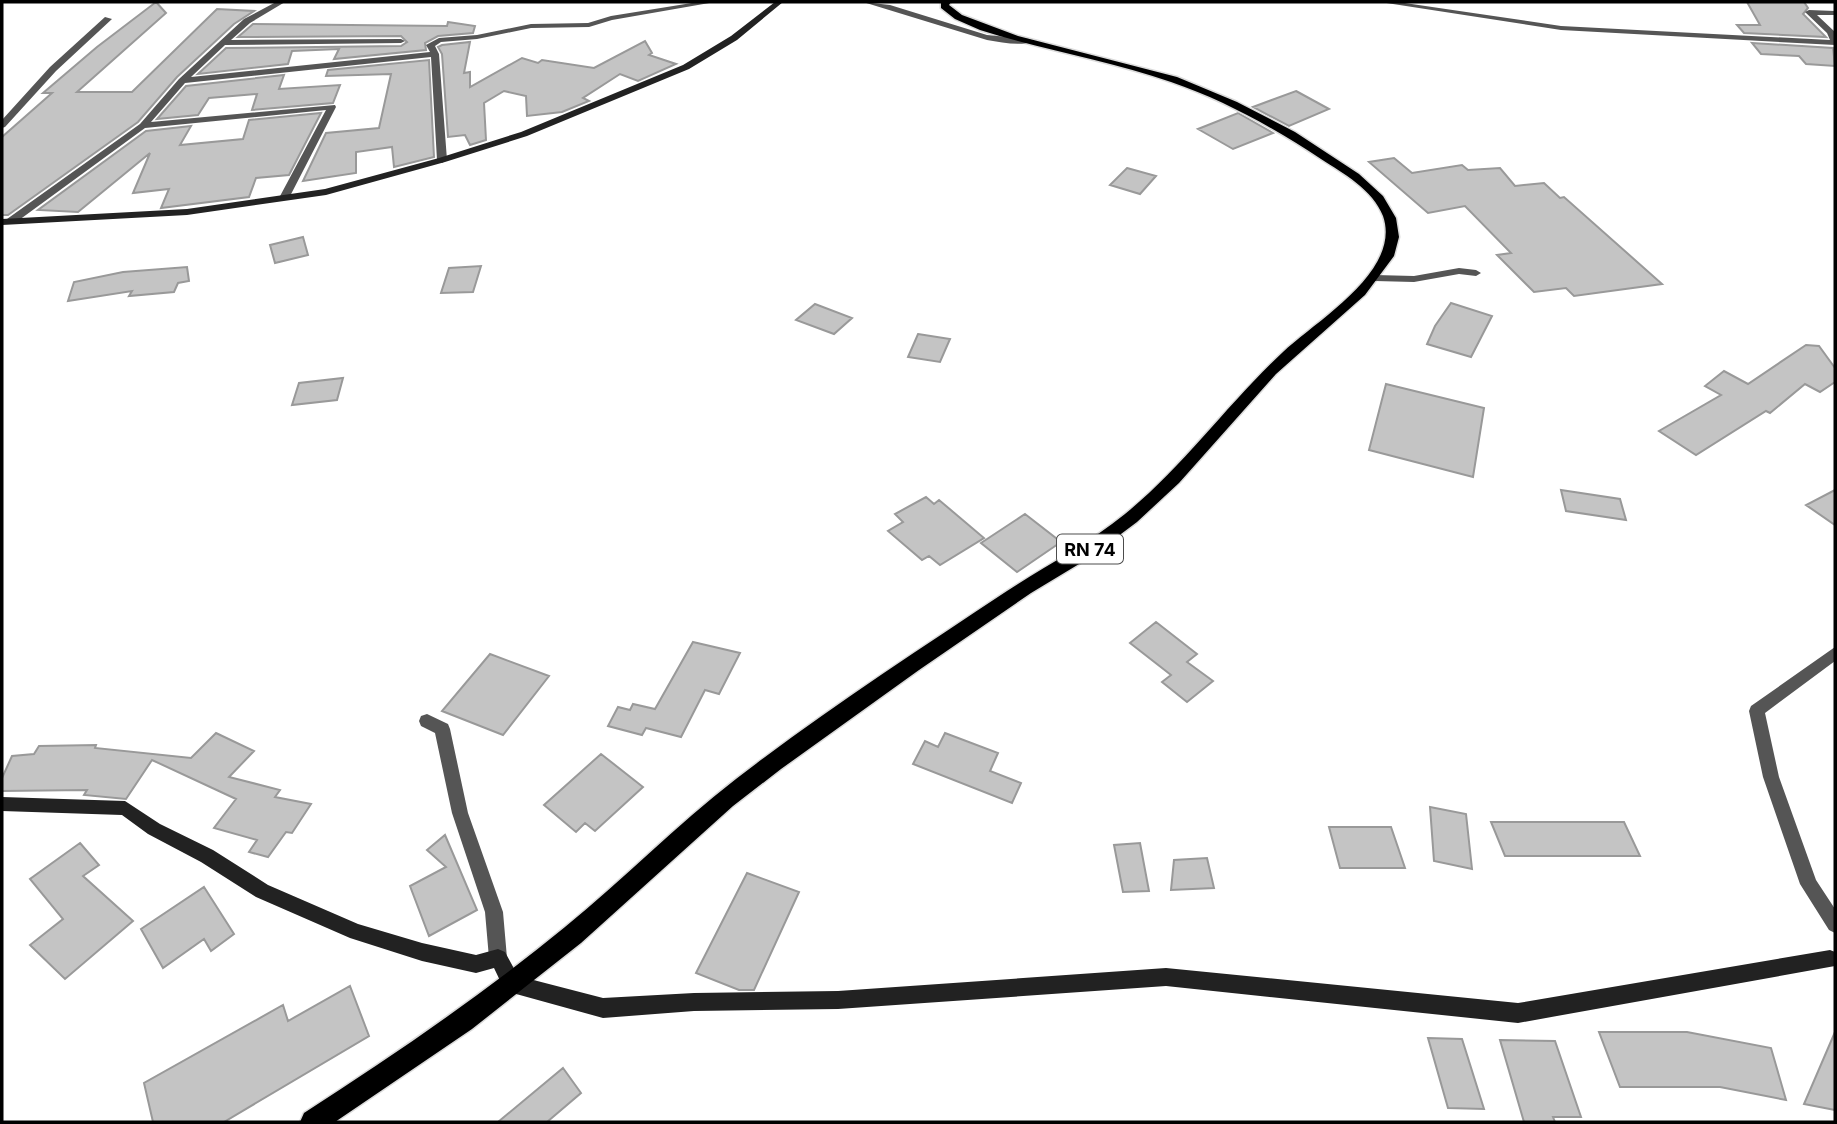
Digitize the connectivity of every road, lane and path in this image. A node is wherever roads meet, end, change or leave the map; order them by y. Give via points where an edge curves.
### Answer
1 (281, 2) edge
2 (711, 2) edge
3 (779, 2) edge
4 (867, 2) edge
5 (946, 2) edge
6 (1384, 2) edge
7 (1451, 2) edge
8 (1441, 8) junction
9 (1835, 13) edge
10 (108, 19) dead end
11 (401, 41) dead end
12 (1029, 41) junction
13 (226, 43) junction
14 (1835, 43) edge
15 (435, 54) junction
16 (182, 81) junction
17 (2, 125) edge
18 (143, 126) junction
19 (442, 160) junction
20 (284, 198) junction
21 (6, 222) edge
22 (1476, 273) dead end
23 (1375, 278) junction
24 (1835, 653) edge
25 (427, 721) dead end
26 (2, 804) edge
27 (1835, 923) edge
28 (498, 958) junction
29 (1833, 959) edge
30 (512, 984) junction
31 (313, 1122) edge

1 - 13 street via 247,21
2 - 15 street via 589,25 549,24 439,40 430,45
3 - 19 street via 734,38 686,67 537,129
4 - 12 street via 979,37 1009,43
5 - 12 main road, RN 74 via 946,9 956,17
6 - 8 street
7 - 8 street
8 - 14 street via 1561,28
9 - 14 street via 1809,12 1831,32
10 - 17 street via 53,69
11 - 13 street
12 - 23 main road, RN 74 via 1135,67 1203,90 1328,158 1369,188 1390,217 1394,234
13 - 16 street
15 - 16 street
15 - 19 street
16 - 18 street
18 - 20 street via 332,107
18 - 21 street
19 - 20 street via 326,192
20 - 21 street via 187,212
22 - 23 street
23 - 30 main road, RN 74 via 1291,352 1136,514 1077,558 1032,583 873,691 736,791 637,881
24 - 27 street via 1757,711 1770,777 1809,884
25 - 28 street via 442,729 460,813 494,912
26 - 28 street via 125,808 262,891 356,932 476,964
28 - 30 street
29 - 30 street via 1518,1013 1166,977 838,1000 603,1008
30 - 31 main road, RN 74

